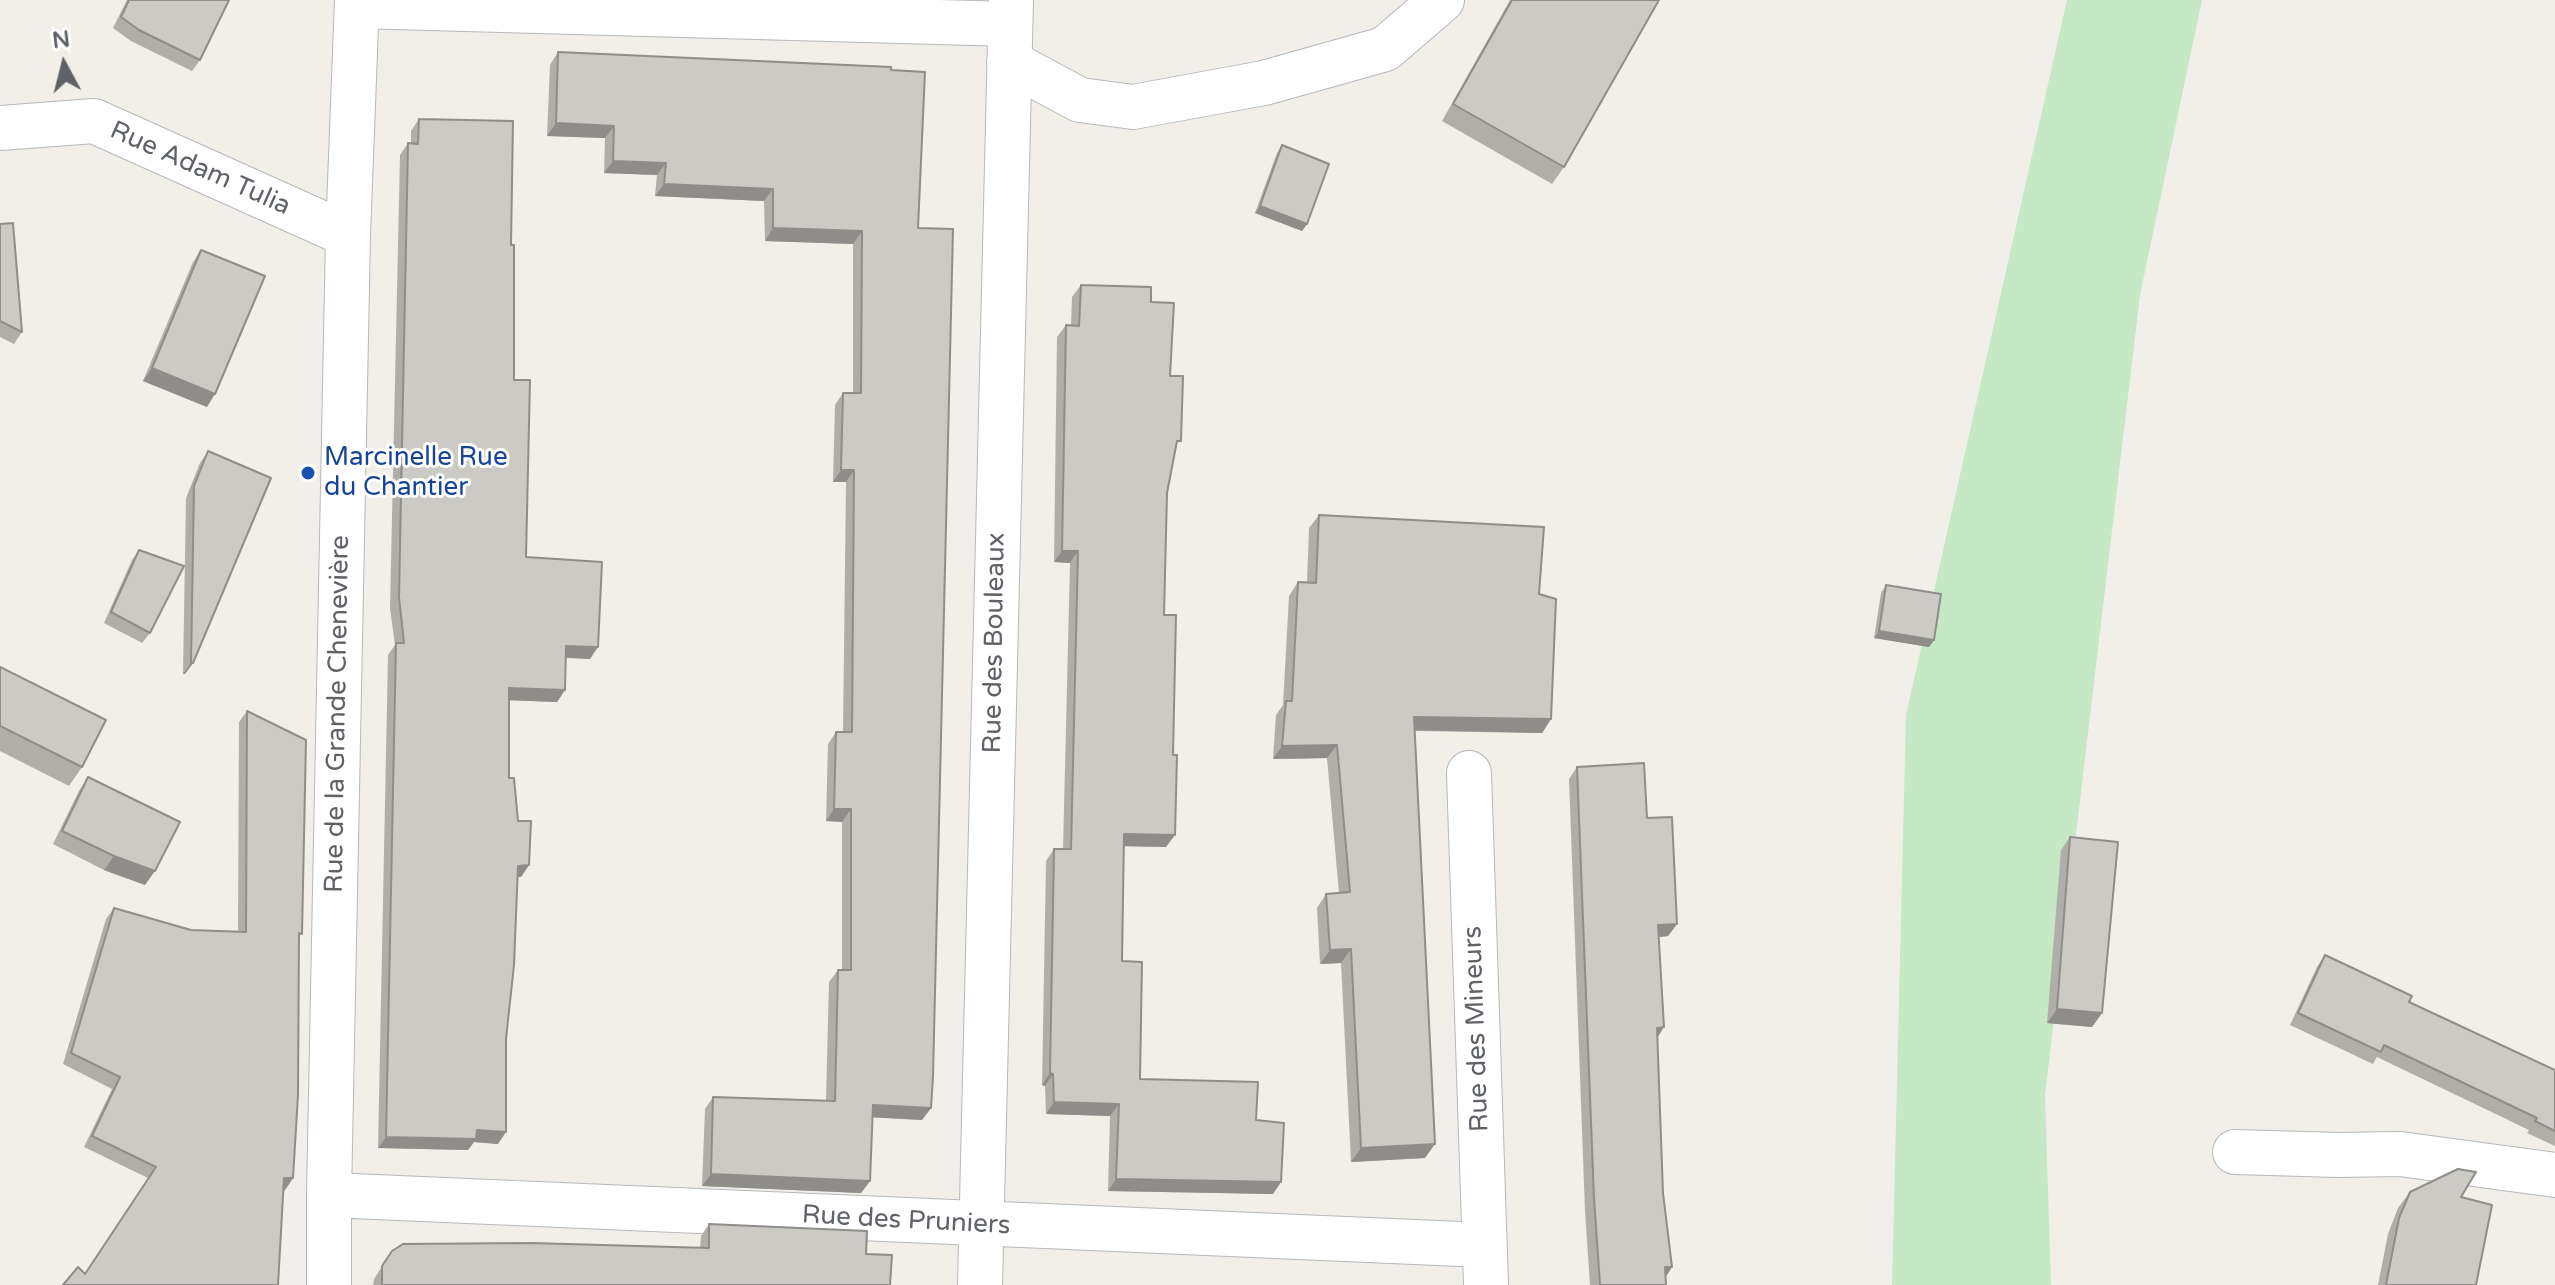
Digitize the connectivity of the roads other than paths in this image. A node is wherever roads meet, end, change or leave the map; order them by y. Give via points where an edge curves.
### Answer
1 (1442, 0) edge
2 (357, 3) edge
3 (1010, 29) edge
4 (0, 128) edge
5 (348, 235) junction
6 (1469, 773) dead end
7 (2235, 1152) dead end
8 (2555, 1175) edge
9 (329, 1195) junction
10 (981, 1224) junction
11 (1485, 1265) edge
12 (329, 1285) edge
13 (980, 1285) edge

1 - 3 street via 1385,49 1264,83 1133,107 1080,100
2 - 3 street
2 - 5 street, Rue de la Grande Chenevière
3 - 10 street, Rue des Bouleaux
4 - 5 street, Rue Adam Tulia via 94,121
5 - 9 street, Rue de la Grande Chenevière
6 - 11 street, Rue des Mineurs
7 - 8 street via 2400,1154
9 - 10 street, Rue des Pruniers
9 - 12 street, Rue de la Grande Chenevière
10 - 11 street, Rue des Pruniers
10 - 13 street, Rue des Bouleaux

